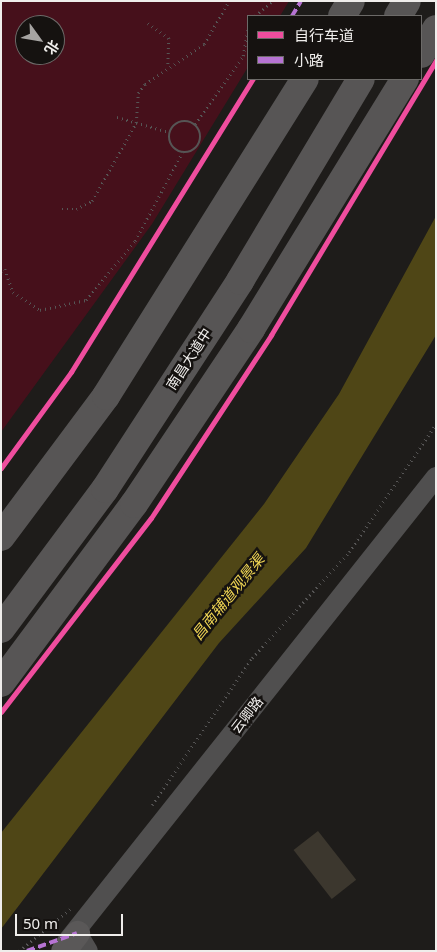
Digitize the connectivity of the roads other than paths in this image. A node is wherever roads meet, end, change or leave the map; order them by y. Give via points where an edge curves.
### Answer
1 (351, 1) edge
2 (408, 1) edge
3 (343, 15) edge
4 (399, 15) edge
5 (436, 29) edge
6 (422, 52) edge
7 (304, 80) edge
8 (360, 80) edge
9 (404, 80) edge
10 (436, 477) edge
11 (1, 537) edge
12 (1, 630) edge
13 (1, 683) edge
14 (76, 945) edge
15 (58, 951) edge

1 - 3 highway
2 - 4 highway
5 - 6 highway
7 - 11 highway via 106,396
8 - 12 highway, 南昌大道中 via 240,281 110,481
9 - 13 highway via 246,337 134,504
10 - 14 street, 云卿路
14 - 15 street, 云卿路

